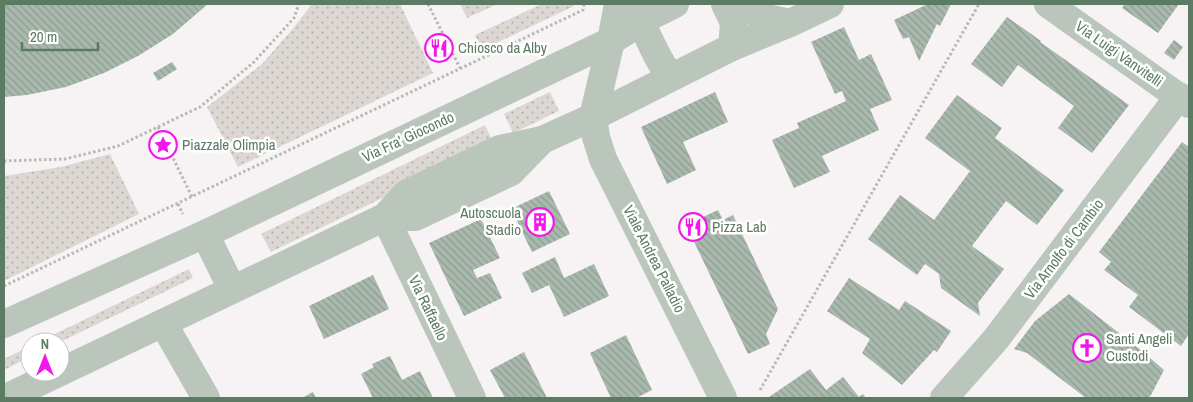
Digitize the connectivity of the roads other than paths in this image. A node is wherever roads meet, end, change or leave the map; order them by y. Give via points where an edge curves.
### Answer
1 (618, 4) edge
2 (675, 4) edge
3 (725, 4) edge
4 (744, 4) edge
5 (830, 4) edge
6 (1048, 4) edge
7 (636, 13) edge
8 (790, 23) junction
9 (611, 41) junction
10 (732, 47) junction
11 (671, 77) junction
12 (1184, 100) edge
13 (593, 118) junction
14 (385, 217) junction
15 (195, 227) junction
16 (232, 289) junction
17 (163, 322) junction
18 (4, 324) edge
19 (6, 398) edge
20 (206, 398) edge
21 (472, 398) edge
22 (723, 398) edge
23 (944, 398) edge

1 - 9 street
2 - 7 street via 649,17
3 - 10 street via 734,23
4 - 8 street via 762,17
5 - 8 street
6 - 12 street, Via Luigi Vanvitelli
7 - 9 street
7 - 11 street
8 - 10 street
9 - 13 street
9 - 15 street, Via Fra' Giocondo
10 - 11 street
11 - 13 street
12 - 23 street, Via Arnolfo di Cambio via 996,339
13 - 14 street via 542,140 511,172 415,218
13 - 22 street, Viale Andrea Palladio via 603,159
14 - 16 street
14 - 21 street, Via Raffaello
15 - 16 street
15 - 18 street, Via Fra' Giocondo
16 - 17 street
17 - 19 street
17 - 20 street

